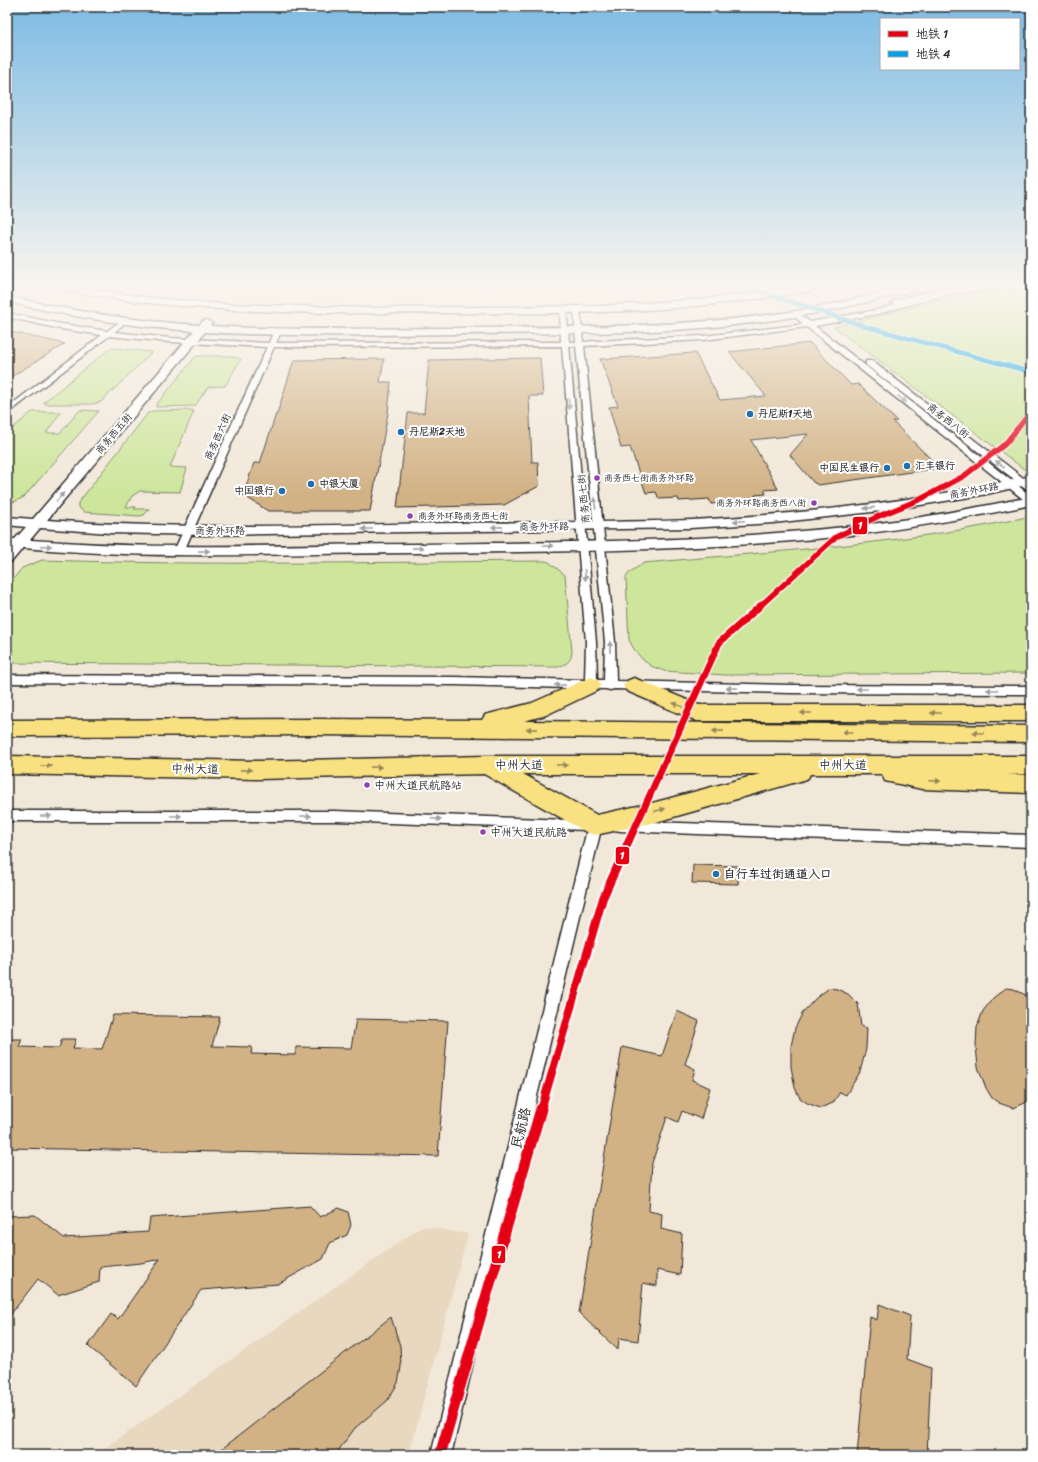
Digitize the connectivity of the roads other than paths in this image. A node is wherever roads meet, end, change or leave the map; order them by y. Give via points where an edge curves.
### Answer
1 (79, 356) edge
2 (174, 356) edge
3 (266, 356) edge
4 (566, 356) edge
5 (580, 356) edge
6 (851, 356) edge
7 (860, 356) edge
8 (7, 412) edge
9 (1024, 484) edge
10 (1031, 501) edge
11 (7, 521) edge
12 (30, 523) junction
13 (7, 524) edge
14 (581, 526) junction
15 (598, 526) junction
16 (188, 531) junction
17 (11, 543) edge
18 (582, 546) junction
19 (600, 546) junction
20 (179, 551) junction
21 (7, 558) edge
22 (7, 679) edge
23 (600, 685) junction
24 (634, 686) junction
25 (1031, 690) edge
26 (1031, 714) edge
27 (7, 728) edge
28 (465, 728) junction
29 (1031, 734) edge
30 (7, 765) edge
31 (488, 765) junction
32 (827, 765) junction
33 (1031, 765) edge
34 (1031, 784) edge
35 (7, 816) edge
36 (595, 825) junction
37 (1031, 841) edge
38 (441, 1455) edge

1 - 8 street
2 - 12 street, 商务西五街
3 - 16 street, 商务西六街
4 -> 14 street, 商务西七街
15 -> 5 street, 商务西七街
6 -> 9 street, 商务西八街
9 -> 7 street, 商务西八街
9 - 10 street, 商务西八街
9 -> 15 street, 商务外环路 via 890,506 773,520
10 - 19 street, 商务外环路 via 950,517 789,537
11 - 12 street, 商务外环路
12 - 13 street
12 - 16 street, 商务外环路
12 - 17 street, 商务西五街
14 - 15 street, 商务外环路
14 -> 16 street, 商务外环路
14 - 18 street, 商务西七街
15 - 19 street, 商务西七街
16 - 20 street, 商务西六街
17 -> 20 street, 商务外环路
17 - 21 street, 商务西五街
18 - 19 street, 商务外环路
20 -> 18 street, 商务外环路
18 -> 23 street, 商务西七街 via 591,642
23 -> 19 street, 商务西七街 via 610,642
23 -> 22 street via 455,681
23 - 24 street
23 - 28 highway via 538,709
25 -> 24 street
26 -> 24 highway via 697,713
27 - 28 highway
29 -> 28 highway
30 -> 31 highway, 中州大道 via 257,770
31 -> 32 highway, 中州大道
31 - 36 highway
32 - 33 highway, 中州大道
32 -> 34 highway via 922,780
36 -> 32 highway via 656,812
35 -> 36 street via 335,816
36 - 37 street
36 - 38 street, 民航路

